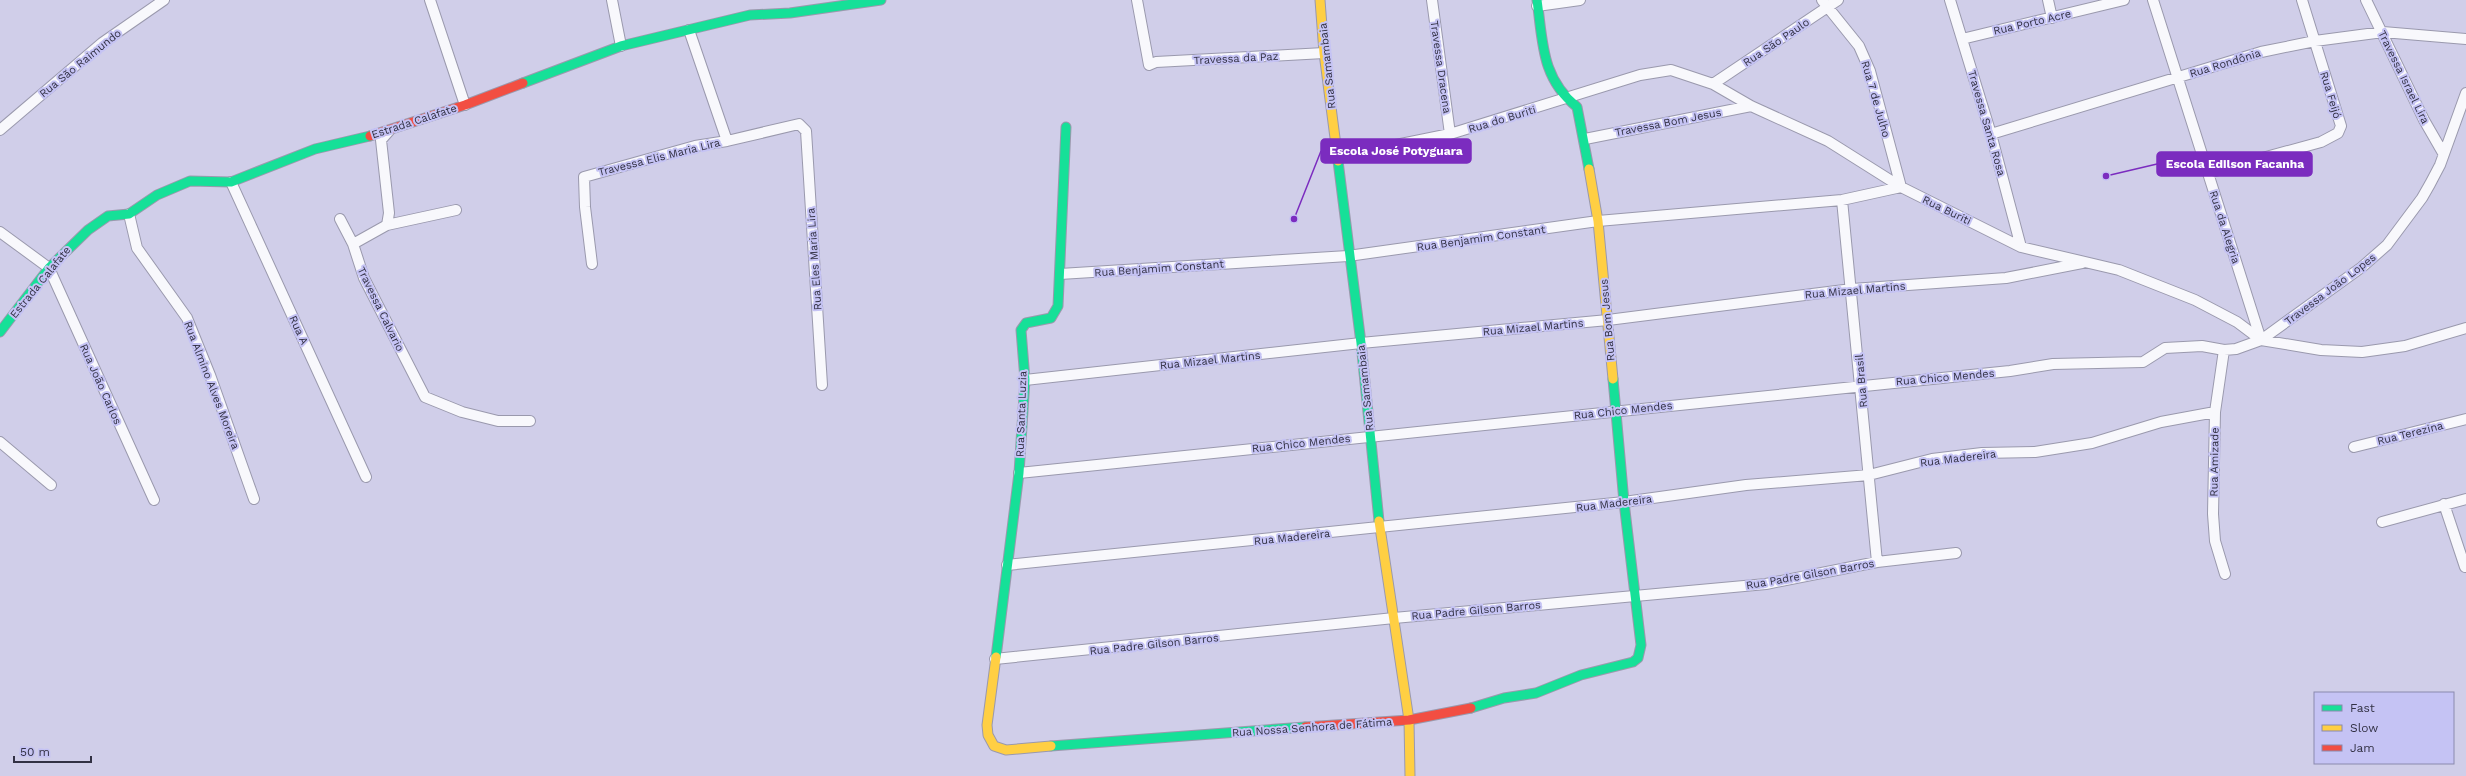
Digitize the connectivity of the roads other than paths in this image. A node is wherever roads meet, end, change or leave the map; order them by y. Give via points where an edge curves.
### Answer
1 (164, 0) edge
2 (430, 0) edge
3 (612, 0) edge
4 (881, 0) edge
5 (1137, 0) edge
6 (1320, 0) edge
7 (1432, 0) edge
8 (1580, 0) edge
9 (1838, 0) edge
10 (1950, 0) edge
11 (2048, 0) edge
12 (2124, 0) edge
13 (2153, 0) edge
14 (2302, 0) edge
15 (2366, 0) edge
16 (866, 1) edge
17 (1537, 3) edge
18 (1825, 4) edge
19 (2052, 18) junction
20 (689, 30) junction
21 (2383, 32) junction
22 (1962, 39) junction
23 (2466, 40) edge
24 (2315, 41) junction
25 (621, 46) junction
26 (1324, 53) junction
27 (1640, 75) joint
28 (2177, 78) junction
29 (1713, 84) junction
30 (2466, 93) edge
31 (1567, 99) junction
32 (465, 105) junction
33 (1751, 106) junction
34 (1066, 127) dead end
35 (0, 130) edge
36 (389, 131) junction
37 (806, 133) joint
38 (1450, 134) junction
39 (1991, 134) junction
40 (1585, 138) junction
41 (727, 141) junction
42 (2443, 153) junction
43 (1338, 157) junction
44 (2208, 173) junction
45 (231, 182) junction
46 (1901, 187) junction
47 (1842, 200) junction
48 (456, 210) dead end
49 (129, 214) junction
50 (340, 219) dead end
51 (1598, 221) junction
52 (387, 225) junction
53 (0, 232) edge
54 (353, 244) junction
55 (2021, 247) junction
56 (1348, 256) junction
57 (2088, 262) junction
58 (592, 264) dead end
59 (49, 268) junction
60 (1060, 274) junction
61 (1852, 289) junction
62 (1608, 320) junction
63 (2466, 328) edge
64 (0, 332) edge
65 (2261, 340) junction
66 (1361, 343) junction
67 (2224, 350) junction
68 (1024, 380) junction
69 (822, 385) dead end
70 (1862, 385) junction
71 (1616, 411) junction
72 (2215, 412) junction
73 (2466, 419) edge
74 (530, 421) dead end
75 (1371, 436) junction
76 (0, 442) edge
77 (2354, 447) dead end
78 (1019, 473) junction
79 (1869, 475) junction
80 (366, 477) dead end
81 (51, 485) dead end
82 (2466, 498) edge
83 (254, 499) dead end
84 (154, 500) dead end
85 (1624, 502) junction
86 (2444, 504) junction
87 (2382, 522) dead end
88 (1380, 528) junction
89 (1956, 552) dead end
90 (1877, 562) junction
91 (1007, 565) junction
92 (2465, 567) dead end
93 (2225, 574) dead end
94 (1635, 595) junction
95 (1394, 618) junction
96 (1641, 652) joint
97 (995, 659) junction
98 (1409, 720) junction
99 (988, 725) joint
100 (1410, 776) edge

1 - 35 street, Rua São Raimundo via 102,43
2 - 32 street
3 - 25 street
4 - 16 street, Estrada Calafate
5 - 26 street, Travessa da Paz via 1149,65 1156,62
6 - 26 street, Rua Samambaia
7 - 38 street, Travessa Dracena
8 - 17 street
9 - 18 street, Rua São Paulo
10 - 22 street, Travessa Santa Rosa
11 - 19 street
12 - 19 street, Rua Porto Acre
13 - 28 street, Rua da Alegria
14 - 24 street, Rua Feijó
15 - 21 street, Travessa Israel Lira
16 - 20 street, Estrada Calafate via 790,14 750,15
17 - 31 street, Rua Bom Jesus via 1545,60 1550,76
18 - 29 street, Rua São Paulo
18 - 46 street, Rua 7 de Julho via 1859,46 1870,71
19 - 22 street, Rua Porto Acre
20 - 25 street, Estrada Calafate
20 - 41 street, Travessa Elis Maria Lira
21 - 23 street, Rua Rondônia
21 - 24 street, Rua Rondônia
21 - 42 street, Travessa Israel Lira via 2424,120
22 - 39 street, Travessa Santa Rosa
24 - 28 street, Rua Rondônia via 2261,52
24 - 44 street, Rua Feijó via 2341,126 2338,133 2321,142
25 - 32 street, Estrada Calafate
26 - 43 street, Rua Samambaia
27 - 29 street, Rua Buriti via 1671,70
27 - 31 street, Rua do Buriti
28 - 39 street, Rua Rondônia
28 - 44 street, Rua da Alegria
29 - 33 street, Rua Buriti
30 - 42 street, Travessa João Lopes
31 - 38 street, Rua do Buriti
31 - 40 street, Rua Bom Jesus via 1578,107
32 - 36 street, Estrada Calafate
33 - 40 street, Travessa Bom Jesus
33 - 46 street, Rua Buriti via 1828,140
34 - 60 street, Rua Santa Luzia
36 - 45 street, Estrada Calafate via 315,150
36 - 52 street via 381,140 389,213
37 - 41 street, Travessa Elis Maria Lira via 799,124
37 - 69 street, Rua Eles Maria Lira
38 - 43 street, Rua do Buriti
39 - 55 street, Travessa Santa Rosa
40 - 51 street, Rua Bom Jesus
41 - 58 street, Travessa Elis Maria Lira via 695,146 584,177
42 - 65 street, Travessa João Lopes via 2422,198 2387,245 2362,267
43 - 56 street, Rua Samambaia
44 - 65 street, Rua da Alegria
45 - 49 street, Estrada Calafate via 190,181 157,195
45 - 80 street, Rua A
46 - 47 street, Rua Benjamim Constant
46 - 55 street, Rua Buriti
47 - 51 street, Rua Benjamim Constant
47 - 61 street, Rua Brasil
48 - 52 street
49 - 59 street, Estrada Calafate via 108,216 73,242
49 - 83 street, Rua Almino Alves Moreira via 136,248 187,318 213,382
50 - 54 street, Travessa Calvario
51 - 56 street, Rua Benjamim Constant
51 - 62 street, Rua Bom Jesus
52 - 54 street
53 - 59 street
54 - 74 street, Travessa Calvario via 364,278 425,398 462,412 498,421
55 - 57 street, Rua Buriti
56 - 60 street, Rua Benjamim Constant
56 - 66 street, Rua Samambaia
57 - 61 street, Rua Mizael Martins via 2006,278
57 - 65 street, Rua Buriti via 2119,270 2195,300 2236,322
59 - 64 street, Estrada Calafate
59 - 84 street, Rua João Carlos
60 - 68 street, Rua Santa Luzia via 1055,315 1026,323 1021,330
61 - 62 street, Rua Mizael Martins
61 - 70 street, Rua Brasil
62 - 66 street, Rua Mizael Martins
62 - 71 street, Rua Bom Jesus
63 - 65 street via 2404,346 2362,352 2321,350
65 - 67 street, Travessa João Lopes
66 - 68 street, Rua Mizael Martins
66 - 75 street, Rua Samambaia
67 - 70 street, Rua Chico Mendes via 2202,346 2165,348 2143,362 2053,364 2010,371
67 - 72 street, Rua Amizade
68 - 78 street, Rua Santa Luzia
70 - 71 street, Rua Chico Mendes
70 - 79 street, Rua Brasil
71 - 75 street, Rua Chico Mendes
71 - 85 street, Rua Bom Jesus
72 - 79 street, Rua Madereira via 2161,422 2092,443 2036,452 1982,453 1932,459
72 - 93 street, Rua Amizade via 2215,541
73 - 77 street, Rua Terezina
75 - 78 street, Rua Chico Mendes
75 - 88 street, Rua Samambaia
76 - 81 street
78 - 91 street, Rua Santa Luzia
79 - 85 street, Rua Madereira via 1746,486
79 - 90 street, Rua Brasil
82 - 86 street
85 - 88 street, Rua Madereira
85 - 94 street, Rua Bom Jesus
86 - 87 street
86 - 92 street
88 - 91 street, Rua Madereira
88 - 95 street, Rua Samambaia
89 - 90 street, Rua Padre Gilson Barros
90 - 94 street, Rua Padre Gilson Barros via 1766,584
91 - 97 street, Rua Santa Luzia
94 - 95 street, Rua Padre Gilson Barros
94 - 96 street, Rua Bom Jesus
95 - 97 street, Rua Padre Gilson Barros
95 - 98 street, Rua Samambaia
96 - 98 street, Rua Nossa Senhora de Fátima via 1633,662 1581,675 1536,693
97 - 99 street, Rua Santa Luzia
98 - 99 street, Rua Nossa Senhora de Fátima via 1006,750 994,746 988,735
98 - 100 street, Rua Samambaia

